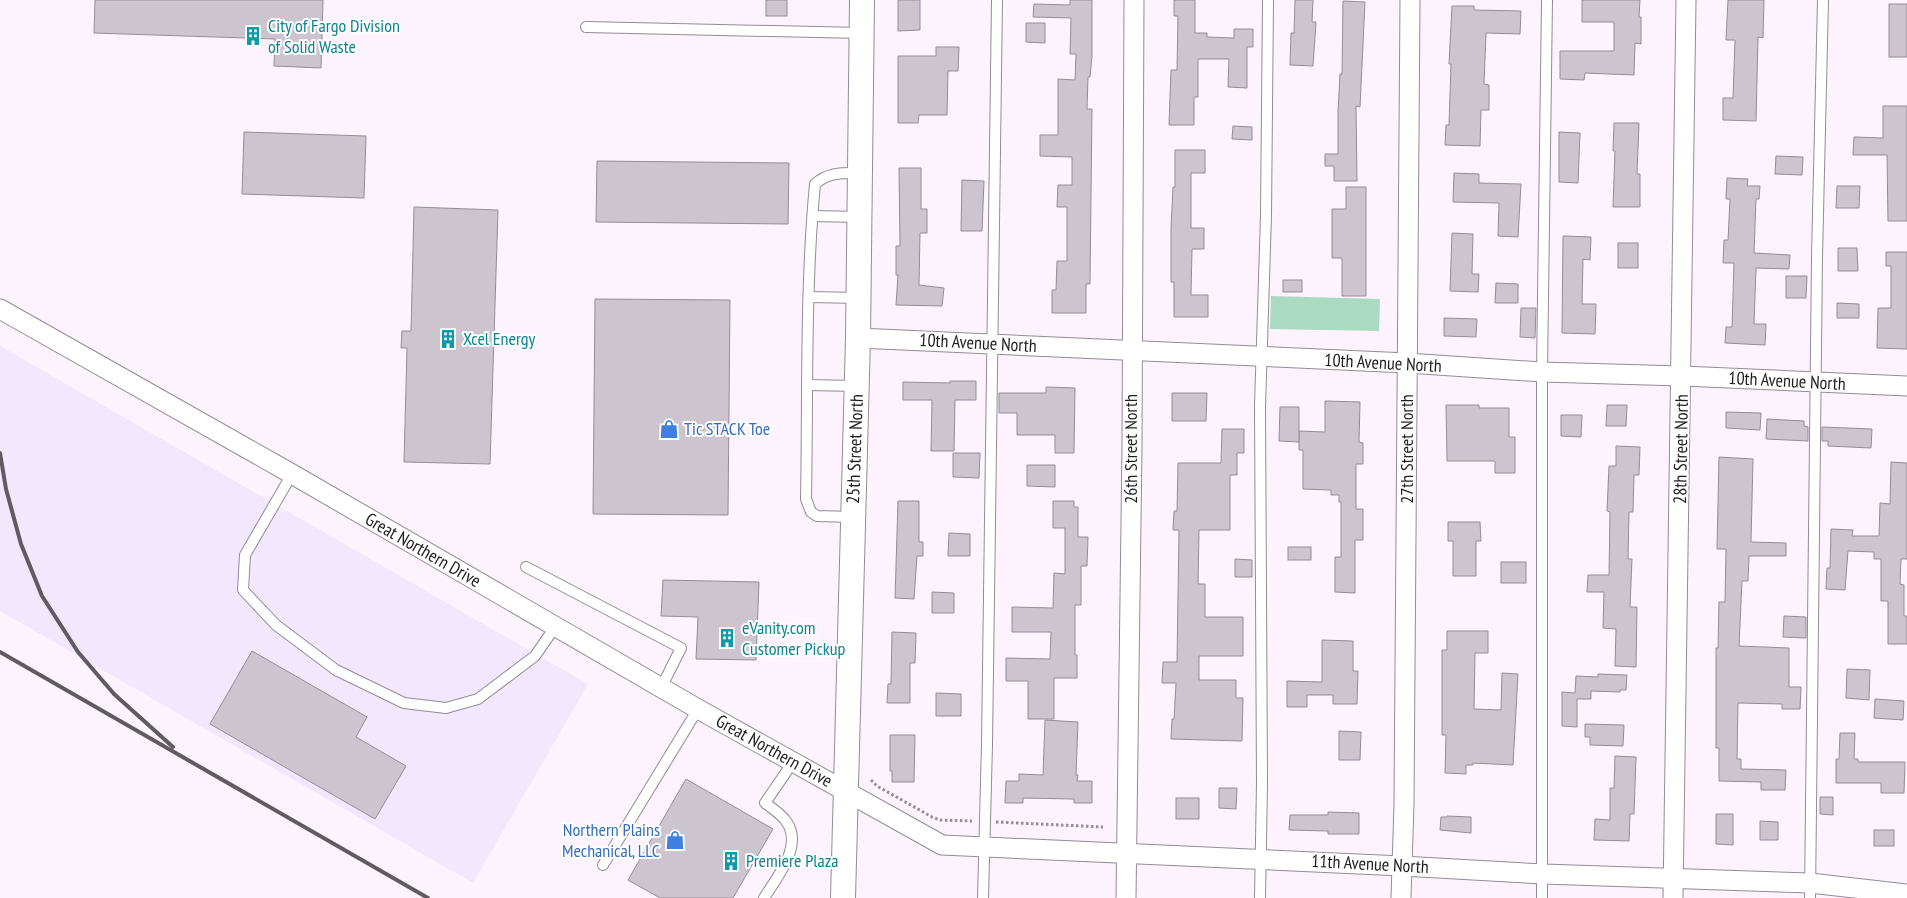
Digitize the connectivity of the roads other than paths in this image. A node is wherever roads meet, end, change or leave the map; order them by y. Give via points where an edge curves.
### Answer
1 (862, 0) edge
2 (997, 0) edge
3 (1134, 0) edge
4 (1268, 0) edge
5 (1410, 0) edge
6 (1547, 0) edge
7 (1686, 0) edge
8 (1823, 0) edge
9 (586, 26) dead end
10 (861, 33) junction
11 (860, 174) junction
12 (812, 216) junction
13 (859, 217) junction
14 (809, 297) junction
15 (858, 298) junction
16 (0, 309) edge
17 (858, 338) junction
18 (993, 344) junction
19 (1132, 351) junction
20 (1262, 356) junction
21 (1407, 363) junction
22 (1542, 372) junction
23 (1682, 376) junction
24 (1815, 382) junction
25 (807, 386) junction
26 (857, 386) junction
27 (1907, 386) edge
28 (292, 474) junction
29 (853, 517) junction
30 (526, 567) dead end
31 (556, 626) junction
32 (661, 688) junction
33 (698, 709) junction
34 (793, 762) junction
35 (846, 792) junction
36 (984, 847) junction
37 (1126, 853) junction
38 (1260, 859) junction
39 (603, 865) dead end
40 (1402, 866) junction
41 (1543, 874) junction
42 (1674, 877) junction
43 (1810, 891) edge
44 (1907, 894) edge
45 (764, 898) edge
46 (843, 898) edge
47 (983, 898) edge
48 (1126, 898) edge
49 (1260, 898) edge
50 (1401, 898) edge
51 (1542, 898) edge
52 (1674, 898) edge

1 - 10 street, 25th Street North
2 - 18 lane
3 - 19 street, 26th Street North
4 - 20 lane
5 - 21 street, 27th Street North
6 - 22 lane
7 - 23 street, 28th Street North
8 - 24 lane
9 - 10 lane
10 - 11 street, 25th Street North
11 - 12 lane via 833,173 821,178 815,184
11 - 13 street, 25th Street North
12 - 13 lane
12 - 14 lane
13 - 15 street, 25th Street North
14 - 15 lane
14 - 25 lane
15 - 17 street, 25th Street North
16 - 28 street, Great Northern Drive
17 - 18 street, 10th Avenue North
17 - 26 street, 25th Street North
18 - 19 street, 10th Avenue North
18 - 36 lane
19 - 20 street, 10th Avenue North
19 - 37 street, 26th Street North
20 - 21 street, 10th Avenue North
20 - 38 lane
21 - 22 street, 10th Avenue North
21 - 40 street, 27th Street North
22 - 23 street, 10th Avenue North
22 - 41 lane
23 - 24 street, 10th Avenue North
23 - 42 street, 28th Street North
24 - 27 street, 10th Avenue North
24 - 43 lane
25 - 26 lane
25 - 29 lane via 806,499 811,512 818,516
26 - 29 street, 25th Street North
28 - 31 street, Great Northern Drive
28 - 31 lane via 245,555 243,590 276,625 336,670 404,703 446,708 478,699 509,677 535,656
29 - 35 street, 25th Street North
30 - 32 lane via 681,648
31 - 32 street, Great Northern Drive
32 - 33 street, Great Northern Drive
33 - 34 street, Great Northern Drive
33 - 39 lane
34 - 35 street, Great Northern Drive
34 - 45 lane via 766,803 786,821 792,834 788,860
35 - 36 street, 11th Avenue North via 942,845
35 - 46 street, 25th Street North
36 - 37 street, 11th Avenue North
36 - 47 lane
37 - 38 street, 11th Avenue North
37 - 48 street, 26th Street North
38 - 40 street, 11th Avenue North
38 - 49 lane
40 - 41 street, 11th Avenue North
40 - 50 street, 27th Street North
41 - 42 street, 11th Avenue North
41 - 51 lane
42 - 43 street, 11th Avenue North
42 - 52 street, 28th Street North
43 - 44 street, 11th Avenue North

